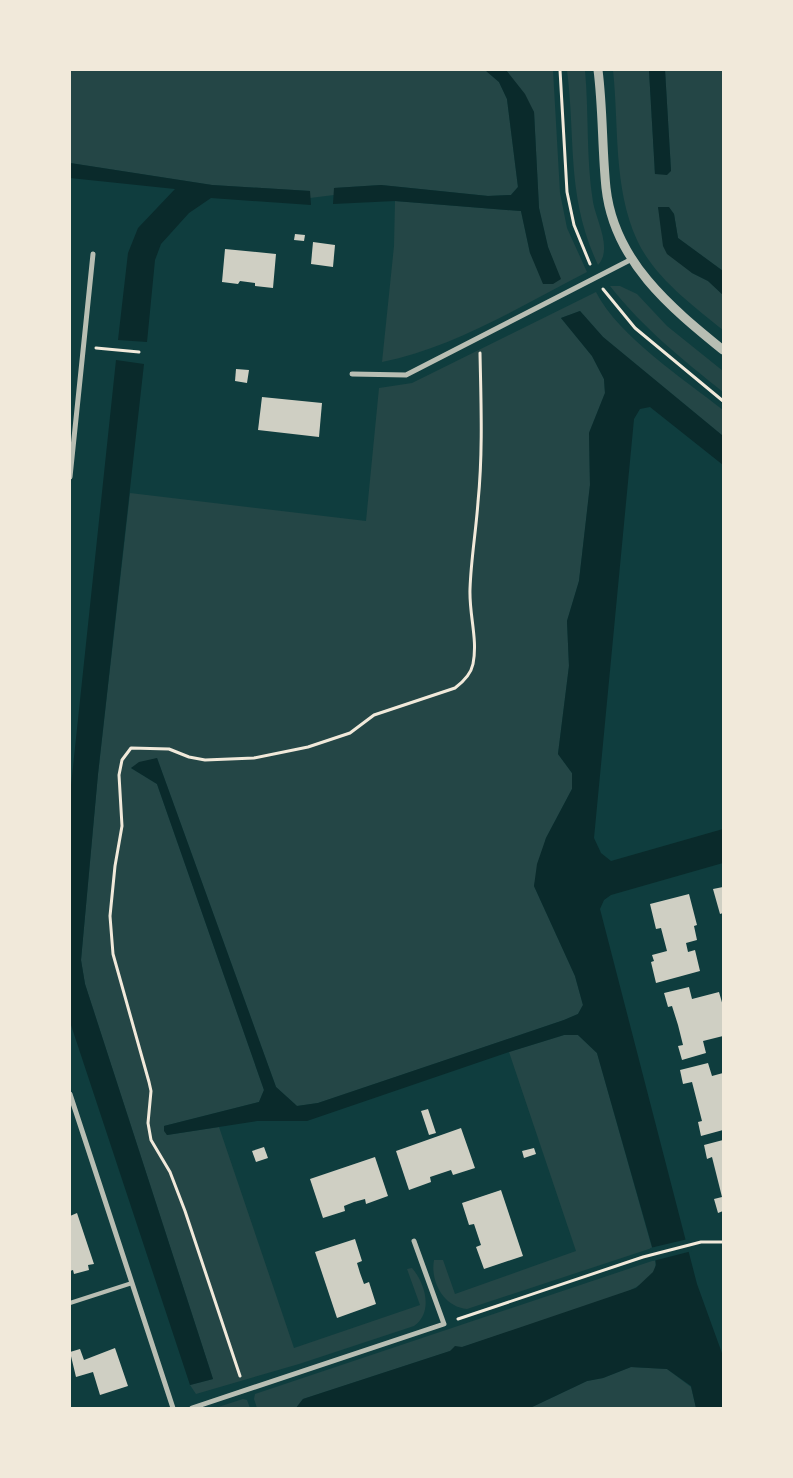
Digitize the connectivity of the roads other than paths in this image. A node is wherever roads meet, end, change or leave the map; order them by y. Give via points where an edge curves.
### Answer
1 (598, 70) edge
2 (93, 254) dead end
3 (632, 259) junction
4 (723, 350) edge
5 (352, 374) dead end
6 (72, 448) edge
7 (70, 477) edge
8 (70, 1094) edge
9 (414, 1241) dead end
10 (132, 1283) junction
11 (70, 1303) edge
12 (173, 1408) edge
13 (192, 1408) edge

1 - 3 street via 606,190 614,220
2 - 6 street
3 - 4 street via 652,288
3 - 5 street via 406,375
6 - 7 street
8 - 10 street
9 - 13 street via 444,1324
10 - 11 lane
10 - 12 street

